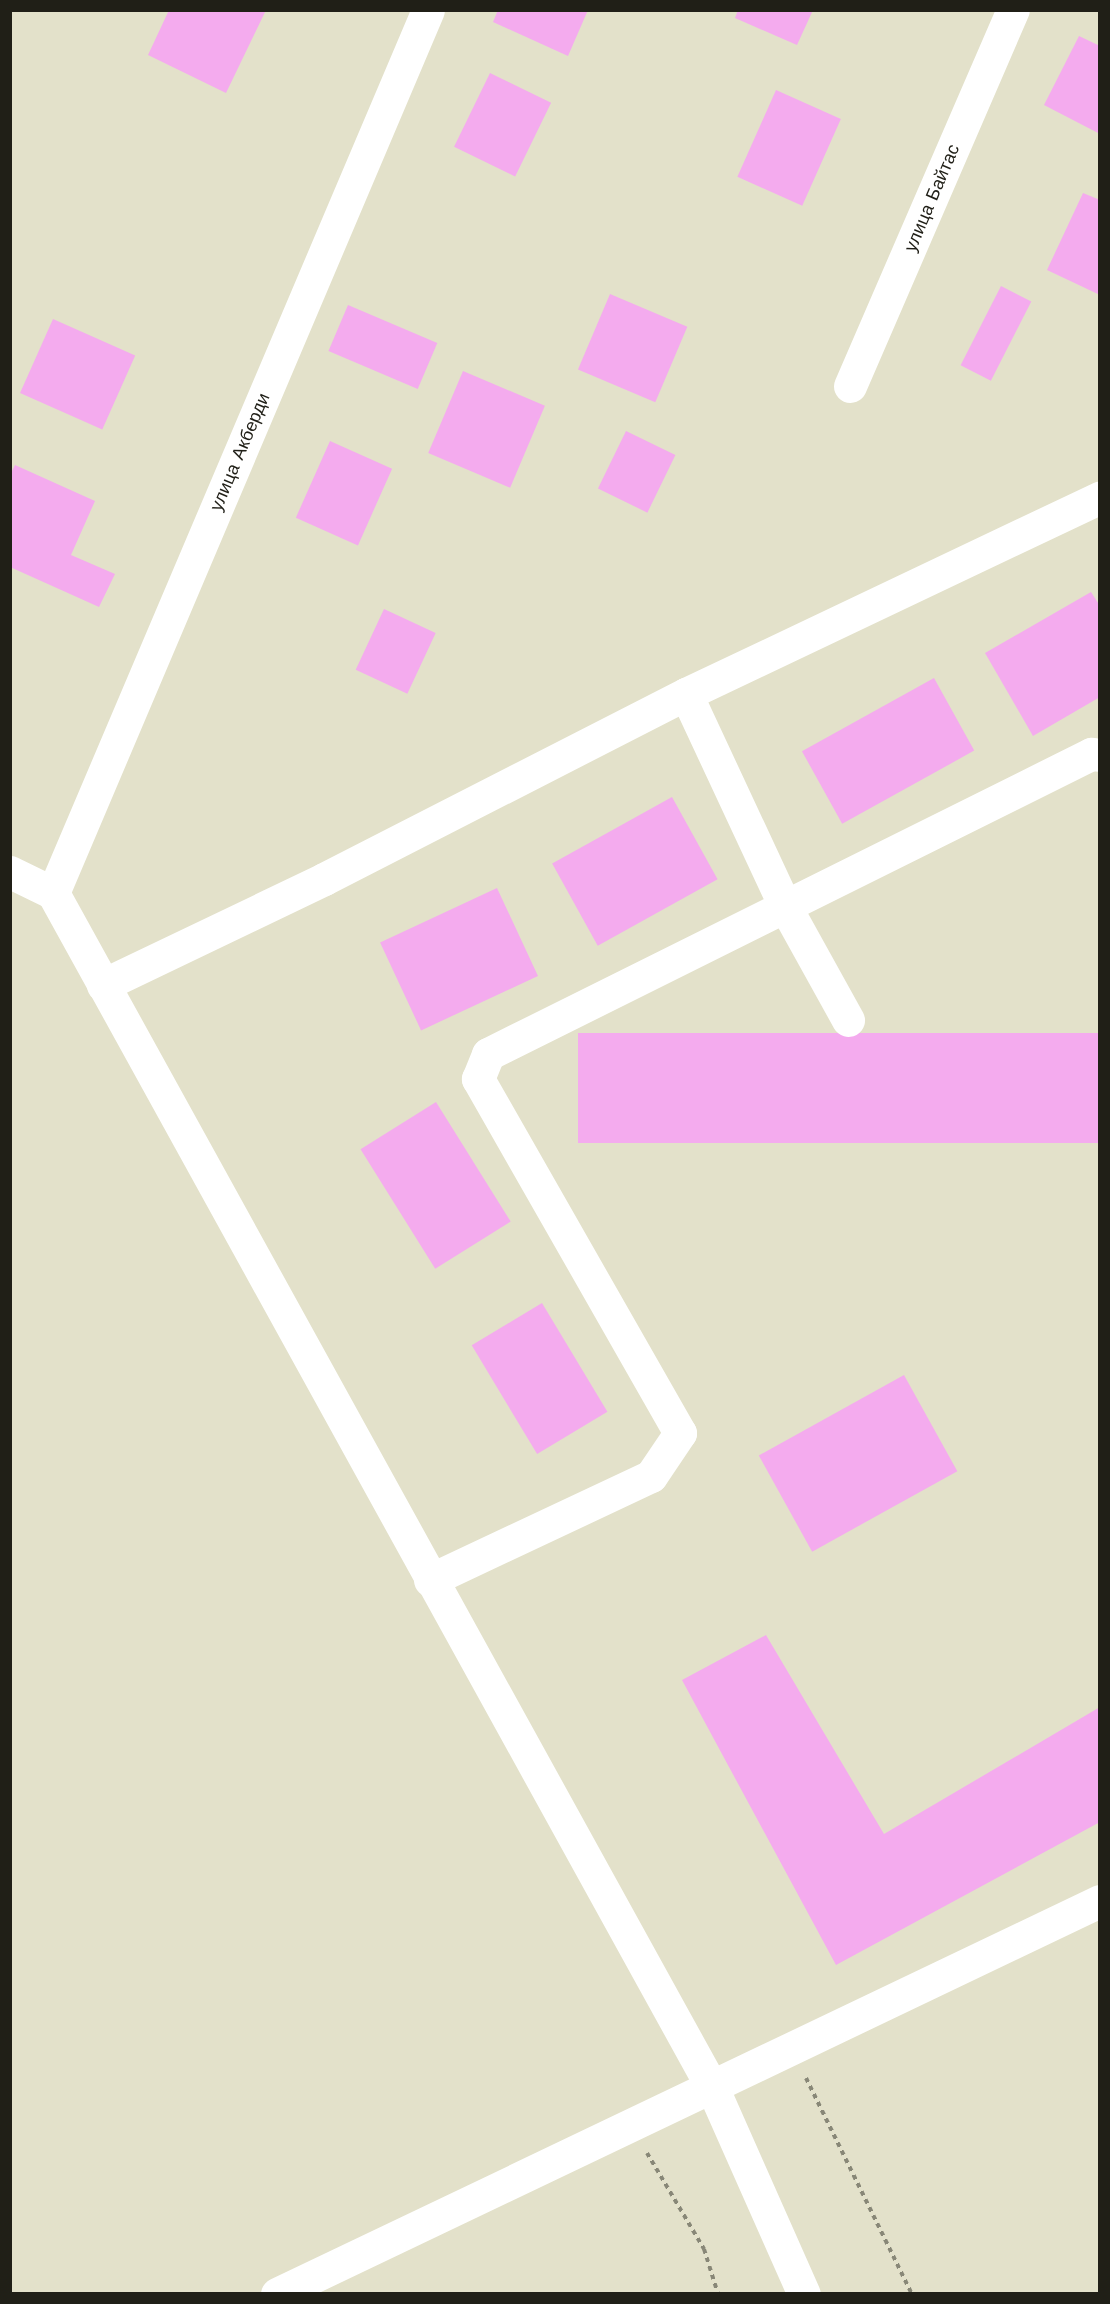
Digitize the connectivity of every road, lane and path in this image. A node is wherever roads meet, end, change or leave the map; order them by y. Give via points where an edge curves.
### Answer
1 (428, 10) edge
2 (1013, 10) edge
3 (850, 386) dead end
4 (1100, 497) edge
5 (686, 694) junction
6 (1100, 755) edge
7 (10, 872) edge
8 (53, 893) junction
9 (786, 908) junction
10 (103, 985) junction
11 (848, 1020) dead end
12 (430, 1580) junction
13 (1100, 1901) edge
14 (792, 2050) junction
15 (713, 2089) junction
16 (632, 2127) junction
17 (277, 2294) edge
18 (718, 2294) edge
19 (804, 2294) edge
20 (912, 2294) edge

1 - 8 street, улица Акберди
2 - 3 street, улица Байтас
4 - 5 street
5 - 9 street
5 - 10 street via 324,879
6 - 9 street via 1091,754
7 - 8 street
8 - 10 street
9 - 11 street
9 - 12 street via 488,1054 478,1079 680,1433 651,1476
10 - 12 street
12 - 15 street
13 - 14 street
14 - 15 street
14 - 20 path
15 - 16 street
15 - 19 street
16 - 17 street
16 - 18 path via 704,2249

